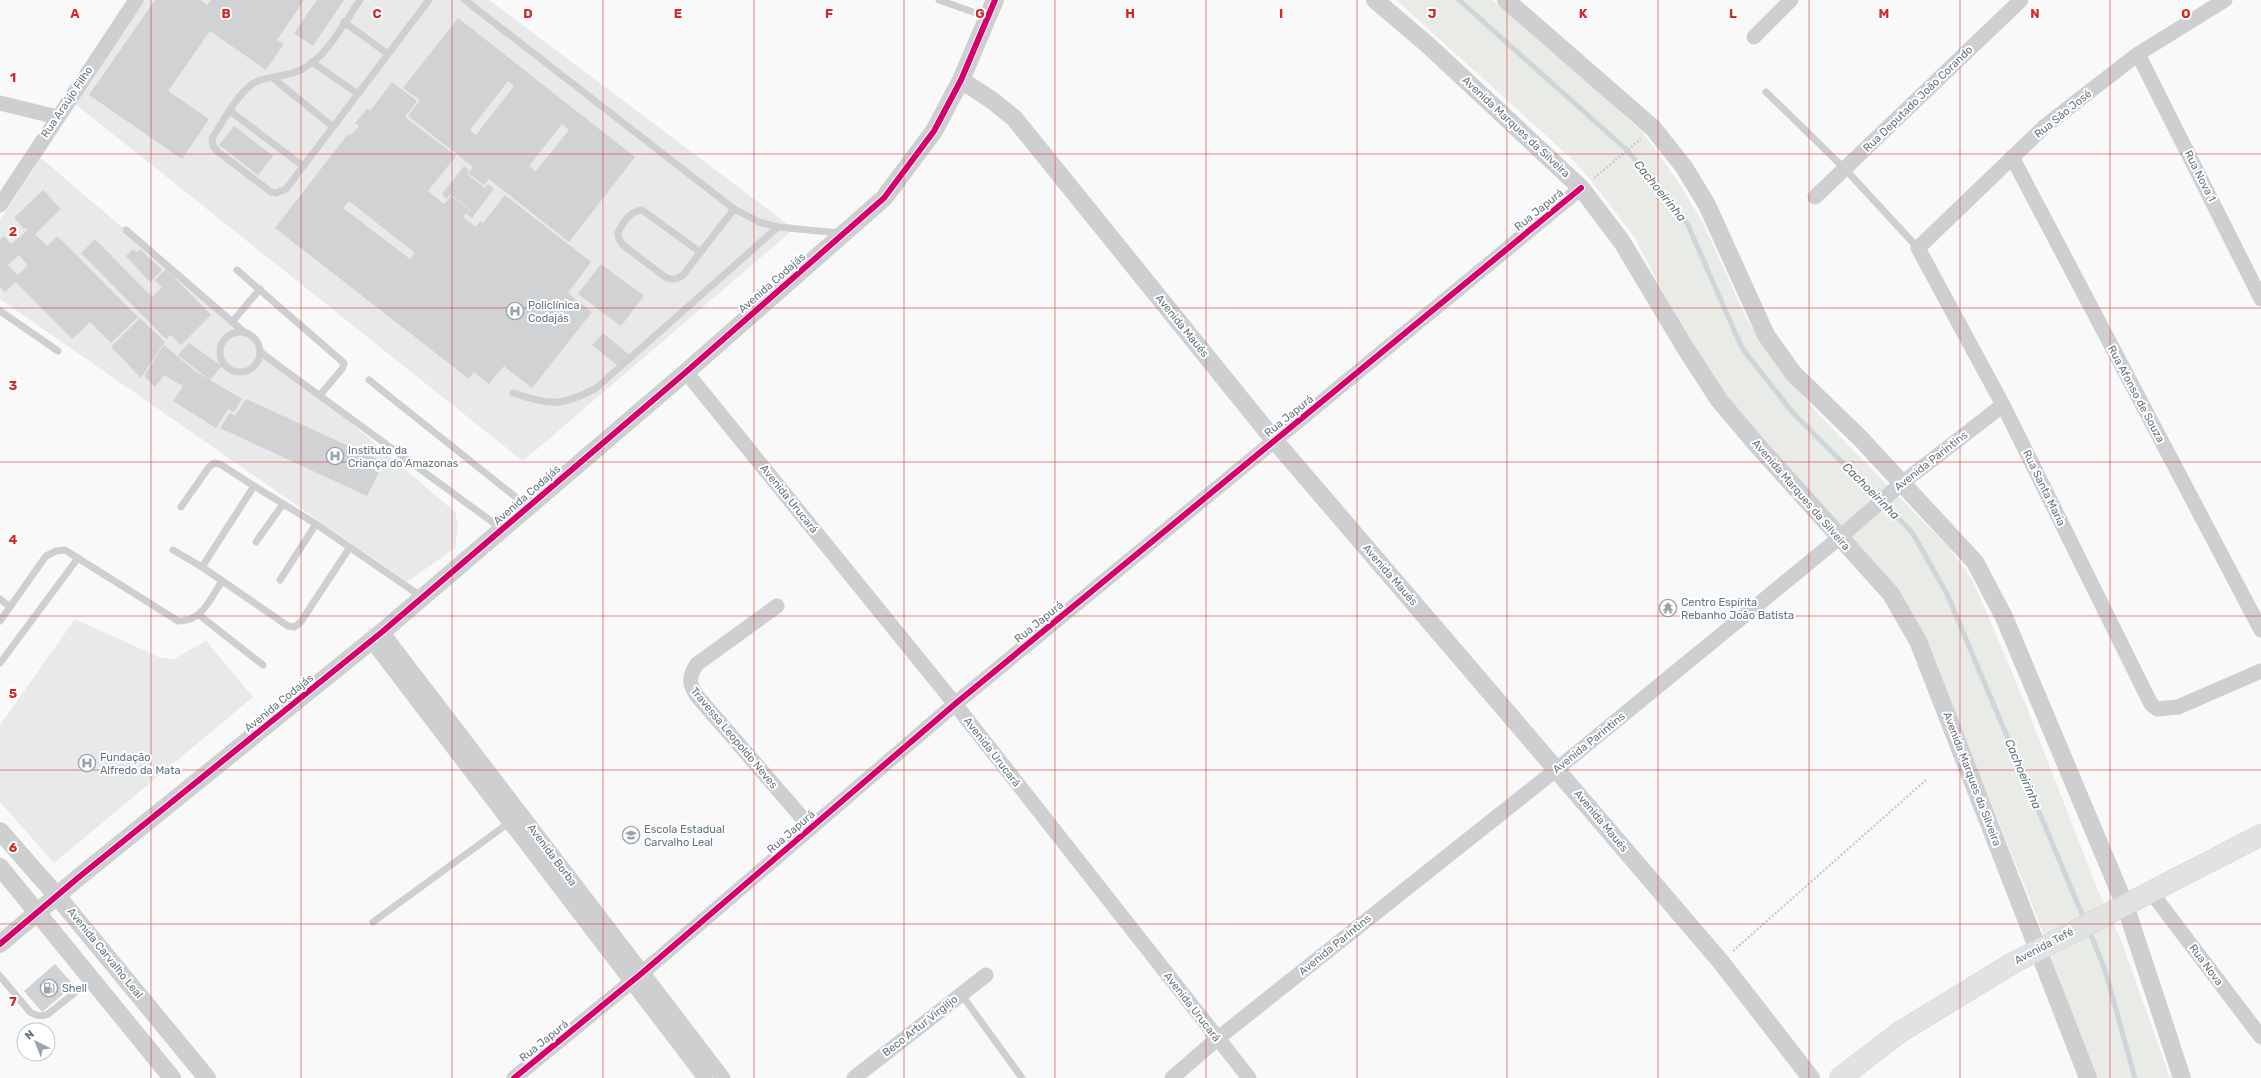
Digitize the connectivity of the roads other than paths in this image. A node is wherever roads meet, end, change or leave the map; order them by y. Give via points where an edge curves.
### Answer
1 (136, 0) edge
2 (360, 0) edge
3 (429, 0) edge
4 (465, 0) edge
5 (940, 0) edge
6 (995, 0) edge
7 (1375, 0) edge
8 (1506, 0) edge
9 (1791, 0) edge
10 (2021, 0) edge
11 (2225, 0) edge
12 (989, 18) junction
13 (344, 22) junction
14 (1754, 37) dead end
15 (388, 54) junction
16 (2138, 54) junction
17 (312, 62) junction
18 (273, 78) junction
19 (961, 80) junction
20 (1766, 92) dead end
21 (358, 94) junction
22 (0, 103) edge
23 (230, 112) junction
24 (57, 117) junction
25 (333, 127) junction
26 (2012, 158) junction
27 (303, 166) junction
28 (1845, 169) junction
29 (1581, 188) junction
30 (1815, 197) dead end
31 (0, 204) edge
32 (734, 209) junction
33 (778, 227) junction
34 (126, 230) dead end
35 (844, 233) junction
36 (1918, 248) junction
37 (700, 252) junction
38 (237, 270) dead end
39 (260, 289) junction
40 (2261, 299) edge
41 (0, 311) edge
42 (232, 322) junction
43 (244, 332) junction
44 (58, 351) dead end
45 (260, 352) junction
46 (686, 372) junction
47 (369, 380) dead end
48 (513, 393) dead end
49 (320, 396) junction
50 (2003, 405) junction
51 (1275, 441) junction
52 (254, 486) junction
53 (1897, 486) junction
54 (283, 504) junction
55 (181, 507) dead end
56 (528, 507) junction
57 (316, 524) junction
58 (502, 529) junction
59 (1844, 534) junction
60 (256, 542) dead end
61 (350, 547) junction
62 (173, 550) dead end
63 (78, 558) junction
64 (202, 568) junction
65 (280, 580) dead end
66 (222, 581) junction
67 (422, 597) junction
68 (0, 599) edge
69 (10, 606) junction
70 (777, 606) dead end
71 (199, 616) junction
72 (0, 621) edge
73 (2261, 630) edge
74 (377, 636) junction
75 (0, 663) edge
76 (263, 665) dead end
77 (2261, 671) edge
78 (955, 704) junction
79 (1557, 769) junction
80 (510, 822) junction
81 (811, 828) junction
82 (0, 831) edge
83 (2261, 835) edge
84 (0, 867) edge
85 (2151, 892) junction
86 (57, 896) junction
87 (2120, 908) junction
88 (38, 912) junction
89 (373, 922) dead end
90 (0, 944) edge
91 (2040, 947) junction
92 (986, 975) dead end
93 (0, 976) edge
94 (637, 977) junction
95 (92, 979) junction
96 (961, 994) junction
97 (2261, 1037) edge
98 (1217, 1039) junction
99 (172, 1078) edge
100 (207, 1078) edge
101 (514, 1078) edge
102 (705, 1078) edge
103 (723, 1078) edge
104 (854, 1078) edge
105 (1022, 1078) edge
106 (1172, 1078) edge
107 (1249, 1078) edge
108 (1812, 1078) edge
109 (1840, 1078) edge
110 (2088, 1078) edge
111 (2182, 1078) edge

1 - 24 street, Rua Araújo Filho
2 - 13 lane
3 - 15 lane
4 - 32 lane
5 - 12 lane
6 - 12 street, Avenida Codajás
7 - 29 street, Avenida Marques da Silveira via 1429,46
8 - 53 street via 1653,128 1684,167 1707,205 1766,335 1793,373 1861,439
9 - 14 street
10 - 28 street, Rua Deputado João Corando
11 - 16 street, Rua São José
12 - 19 street, Avenida Codajás
13 - 15 lane
13 - 17 lane
15 - 21 lane
16 - 26 street, Rua São José via 2045,126
16 - 40 street, Rua Nova 1
17 - 18 lane via 294,74
17 - 21 lane
18 - 23 lane via 260,81 246,89
18 - 25 lane
19 - 35 street, Avenida Codajás via 934,131 884,198
19 - 51 street, Avenida Maués via 1014,118
20 - 28 lane
21 - 25 lane
22 - 24 street
23 - 27 lane
23 - 27 lane via 212,138 213,146 271,192 286,189
24 - 31 street, Rua Araújo Filho
25 - 27 lane
26 - 36 street, Rua São José
26 - 73 street, Rua Afonso de Souza
28 - 30 street, Rua Deputado João Corando
28 - 36 lane
29 - 51 street, Rua Japurá
29 - 59 street, Avenida Marques da Silveira via 1622,242 1719,400
32 - 33 lane via 759,222
32 - 37 lane
33 - 35 lane
33 - 48 lane via 595,389 570,401 543,403
34 - 42 lane
35 - 46 street, Avenida Codajás
36 - 50 street, Rua Santa Maria
37 - 37 lane via 683,275 671,280 623,245 618,233 630,215 642,210
38 - 39 lane
39 - 42 lane
39 - 49 lane via 344,363
41 - 44 lane
42 - 43 lane
43 - 45 lane via 256,339
43 - 45 lane via 230,334 224,338 219,351 224,364 229,369 242,372 255,365
45 - 49 lane
46 - 56 street, Avenida Codajás
46 - 78 street, Avenida Urucará
47 - 56 lane
49 - 58 lane
50 - 53 street, Avenida Parintins
50 - 77 street, Rua Santa Maria via 2151,704 2158,709 2178,707
51 - 78 street, Rua Japurá
51 - 79 street, Avenida Maués
52 - 54 lane
52 - 55 lane via 220,464 214,463 208,467
52 - 64 lane
53 - 59 street, Avenida Parintins
53 - 87 street via 1975,562 2004,617
54 - 57 lane
54 - 60 lane
56 - 58 street, Avenida Codajás
57 - 61 lane
57 - 65 lane
58 - 67 street, Avenida Codajás
59 - 79 street, Avenida Parintins
59 - 91 street, Avenida Marques da Silveira via 1891,594 1918,641
61 - 66 lane via 300,623 294,627 288,626
61 - 67 lane
62 - 64 lane
63 - 69 lane via 65,550 46,556
63 - 71 lane via 178,621 189,621
63 - 75 lane
64 - 66 lane
66 - 71 lane
67 - 74 street, Avenida Codajás
68 - 69 lane
69 - 72 lane
70 - 81 street, Travessa Leopoldo Neves via 697,664 691,673 690,684 697,696
71 - 76 lane
74 - 80 street, Avenida Borba
74 - 86 street, Avenida Codajás
74 - 94 street, Avenida Borba
78 - 81 street, Rua Japurá
78 - 98 street, Avenida Urucará
79 - 98 street, Avenida Parintins
79 - 108 street, Avenida Maués via 1721,962
80 - 89 lane
80 - 94 street, Avenida Borba
81 - 94 street, Rua Japurá
82 - 86 street, Avenida Carvalho Leal
83 - 85 main road, Avenida Tefé
84 - 88 street
85 - 87 main road, Avenida Tefé
85 - 97 street, Rua Nova
86 - 88 street, Avenida Codajás
86 - 100 street, Avenida Carvalho Leal
87 - 91 main road, Avenida Tefé
87 - 111 street
88 - 90 street, Avenida Codajás
88 - 95 street
91 - 109 main road, Avenida Tefé via 1900,1032
91 - 110 street, Avenida Marques da Silveira
92 - 96 street, Beco Artur Virgiljo
93 - 95 lane via 30,1012 42,1016
94 - 101 street, Rua Japurá
94 - 102 street, Avenida Borba
94 - 103 street, Avenida Borba
95 - 99 street
96 - 104 street, Beco Artur Virgiljo
96 - 105 lane
98 - 106 street, Avenida Parintins
98 - 107 street, Avenida Urucará

